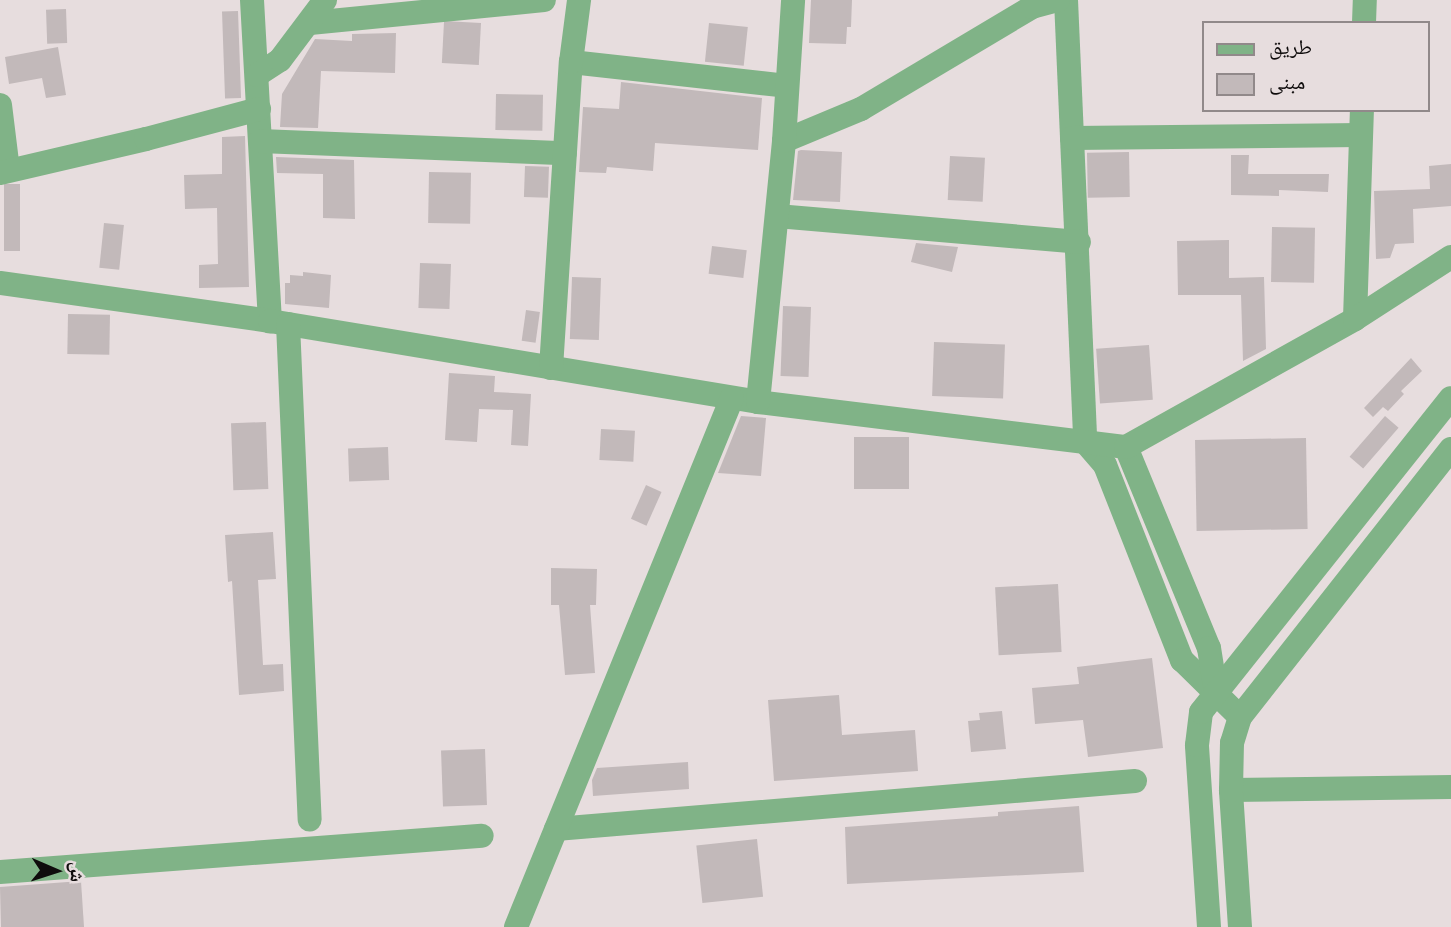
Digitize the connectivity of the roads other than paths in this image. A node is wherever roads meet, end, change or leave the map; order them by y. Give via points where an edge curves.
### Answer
1 (252, 0) edge
2 (325, 0) edge
3 (544, 0) edge
4 (579, 0) edge
5 (793, 0) edge
6 (1058, 0) edge
7 (1066, 0) edge
8 (1365, 0) edge
9 (1364, 21) edge
10 (310, 23) junction
11 (571, 62) junction
12 (257, 75) junction
13 (787, 86) junction
14 (0, 105) edge
15 (259, 109) junction
16 (1362, 112) edge
17 (1361, 135) junction
18 (1072, 138) junction
19 (260, 141) junction
20 (784, 141) junction
21 (565, 153) junction
22 (4, 171) edge
23 (776, 216) junction
24 (1079, 242) junction
25 (1451, 257) edge
26 (0, 283) edge
27 (1355, 320) junction
28 (279, 323) junction
29 (551, 368) junction
30 (732, 398) junction
31 (1451, 398) edge
32 (758, 402) junction
33 (1085, 442) junction
34 (1126, 447) junction
35 (1451, 449) edge
36 (1216, 692) junction
37 (1240, 716) junction
38 (1135, 781) dead end
39 (1451, 787) edge
40 (1231, 790) junction
41 (310, 820) dead end
42 (556, 829) junction
43 (482, 836) dead end
44 (0, 872) edge
45 (516, 927) edge
46 (1209, 927) edge
47 (1240, 927) edge

1 - 12 street
2 - 10 street
3 - 10 street
4 - 11 street
5 - 13 street
6 - 20 street via 1032,7 861,108
7 - 18 street
8 - 9 street
10 - 12 street via 280,60
11 - 13 street
11 - 21 street
12 - 15 street
13 - 20 street
14 - 22 street
15 - 19 street
15 - 22 street
16 - 17 street
17 - 18 street
17 - 27 street
18 - 24 street
19 - 21 street
19 - 28 street
20 - 23 street
21 - 29 street
23 - 24 street
23 - 32 street
24 - 33 street
25 - 27 street
26 - 28 street
27 - 34 street
28 - 29 street
28 - 41 street
29 - 30 street
30 - 32 street
30 - 42 street
31 - 36 street
32 - 33 street
33 - 34 street
33 - 36 street via 1105,465 1182,660
34 - 36 street via 1209,648
35 - 37 street
36 - 37 street
36 - 46 street via 1201,712 1197,745
37 - 40 street via 1232,743
38 - 42 street
39 - 40 street
40 - 47 street
42 - 45 street
43 - 44 street

